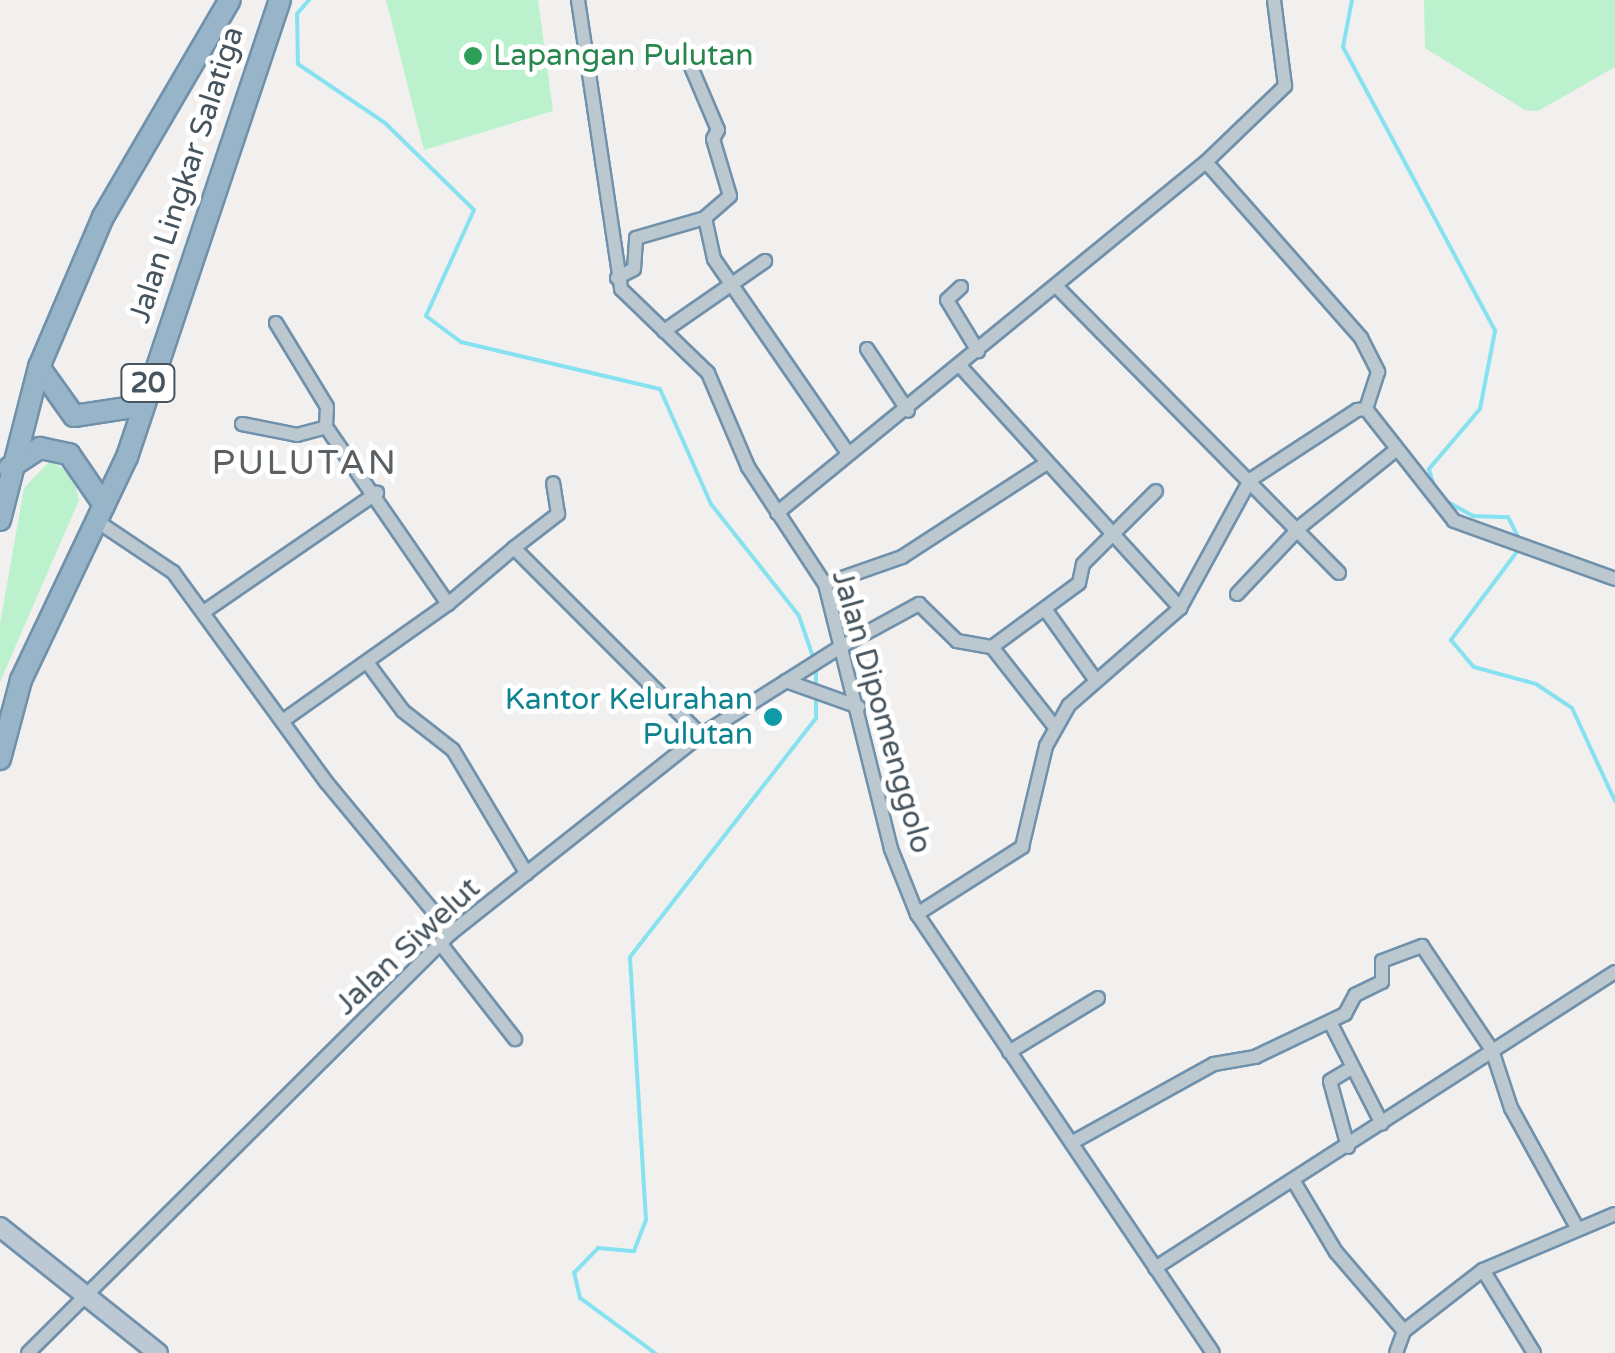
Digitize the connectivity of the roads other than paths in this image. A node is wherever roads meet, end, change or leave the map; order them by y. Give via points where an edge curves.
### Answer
1 (230, 0) edge
2 (280, 0) edge
3 (578, 0) edge
4 (1274, 0) edge
5 (689, 62) dead end
6 (1206, 162) junction
7 (705, 218) junction
8 (764, 261) dead end
9 (617, 278) junction
10 (731, 284) junction
11 (1056, 286) junction
12 (961, 287) dead end
13 (276, 323) dead end
14 (664, 331) junction
15 (867, 349) dead end
16 (978, 351) junction
17 (39, 367) junction
18 (961, 367) junction
19 (140, 406) junction
20 (1366, 409) junction
21 (908, 411) junction
22 (242, 424) dead end
23 (326, 427) junction
24 (1398, 449) junction
25 (848, 454) junction
26 (1045, 464) junction
27 (9, 468) junction
28 (1250, 480) junction
29 (553, 483) dead end
30 (1156, 491) dead end
31 (377, 493) junction
32 (777, 512) junction
33 (100, 513) junction
34 (0, 520) edge
35 (1301, 526) junction
36 (1110, 538) junction
37 (514, 548) junction
38 (1339, 572) dead end
39 (1615, 579) edge
40 (825, 584) junction
41 (1237, 594) dead end
42 (448, 604) junction
43 (1180, 608) junction
44 (1045, 610) junction
45 (205, 611) junction
46 (842, 646) junction
47 (992, 647) junction
48 (369, 665) junction
49 (1094, 678) junction
50 (786, 681) junction
51 (859, 706) junction
52 (284, 720) junction
53 (1054, 726) junction
54 (701, 735) junction
55 (0, 759) edge
56 (527, 874) junction
57 (917, 914) junction
58 (446, 938) junction
59 (1615, 972) edge
60 (1098, 998) dead end
61 (1330, 1022) junction
62 (515, 1039) dead end
63 (1492, 1050) junction
64 (1008, 1052) junction
65 (1350, 1069) junction
66 (1382, 1124) junction
67 (1073, 1142) junction
68 (1348, 1146) junction
69 (1292, 1180) junction
70 (1615, 1214) edge
71 (1575, 1224) junction
72 (0, 1228) edge
73 (1155, 1268) junction
74 (1483, 1270) junction
75 (91, 1292) junction
76 (1404, 1331) junction
77 (1401, 1351) edge
78 (28, 1353) edge
79 (158, 1353) edge
80 (1213, 1353) edge
81 (1534, 1353) edge

1 - 17 highway, Jalan Lingkar Salatiga via 103,217
2 - 19 highway, Jalan Lingkar Salatiga / 20
3 - 9 street
4 - 6 street via 1285,86
5 - 7 street via 718,130 713,139 730,196
6 - 11 street
6 - 20 street via 1361,338 1378,372
7 - 9 street via 636,238 634,269
7 - 10 street
8 - 10 street
9 - 14 street, Jalan Dipomenggolo
10 - 14 street
10 - 25 street
11 - 16 street
11 - 28 street
12 - 16 street via 948,300
13 - 23 street via 327,406
14 - 32 street, Jalan Dipomenggolo via 708,373
15 - 21 street
16 - 18 street
17 - 19 highway via 74,416
17 - 27 highway, Jalan Lingkar Salatiga
18 - 21 street
18 - 26 street
19 - 33 highway, Jalan Lingkar Salatiga / 20
20 - 24 street
20 - 28 street
21 - 25 street
22 - 23 street via 297,435
23 - 31 street
24 - 35 street
24 - 39 street via 1454,520
25 - 32 street
26 - 36 street
26 - 40 street via 902,557
27 - 33 highway via 40,448 70,454
27 - 34 highway, Jalan Lingkar Salatiga
28 - 35 street
28 - 43 street
29 - 37 street via 558,514
30 - 36 street
31 - 42 street
31 - 45 street
32 - 40 street, Jalan Dipomenggolo
33 - 45 street via 173,572
33 - 55 highway, Jalan Lingkar Salatiga / 20 via 21,680
35 - 38 street
35 - 41 street
36 - 43 street
36 - 44 street via 1083,564 1079,583
37 - 42 street
37 - 54 street
40 - 46 street, Jalan Dipomenggolo
42 - 48 street
43 - 49 street
44 - 47 street
44 - 49 street
45 - 52 street
46 - 47 street, Jalan Siwelut via 919,604 957,641
46 - 50 street, Jalan Siwelut
46 - 51 street, Jalan Dipomenggolo
47 - 53 street
48 - 52 street
48 - 56 street via 403,711 453,750
49 - 53 street
50 - 51 street
50 - 54 street, Jalan Siwelut
51 - 57 street, Jalan Dipomenggolo via 891,849
52 - 58 street
53 - 57 street via 1028,838
54 - 56 street, Jalan Siwelut
56 - 58 street, Jalan Siwelut
57 - 64 street, Jalan Dipomenggolo
58 - 62 street
58 - 75 street, Jalan Siwelut
59 - 63 street
60 - 64 street
61 - 63 street via 1382,982 1382,961 1422,946
61 - 65 street
61 - 67 street via 1255,1057 1214,1064
63 - 66 street
63 - 71 street via 1511,1108
64 - 67 street, Jalan Dipomenggolo
65 - 66 street
65 - 68 street via 1330,1081
66 - 68 street
67 - 73 street, Jalan Dipomenggolo
68 - 69 street
69 - 73 street
69 - 76 street via 1336,1252
70 - 71 street
71 - 74 street
72 - 75 main road
73 - 80 street, Jalan Dipomenggolo
74 - 76 street
74 - 81 street
75 - 78 street, Jalan Siwelut
75 - 79 main road
76 - 77 street

